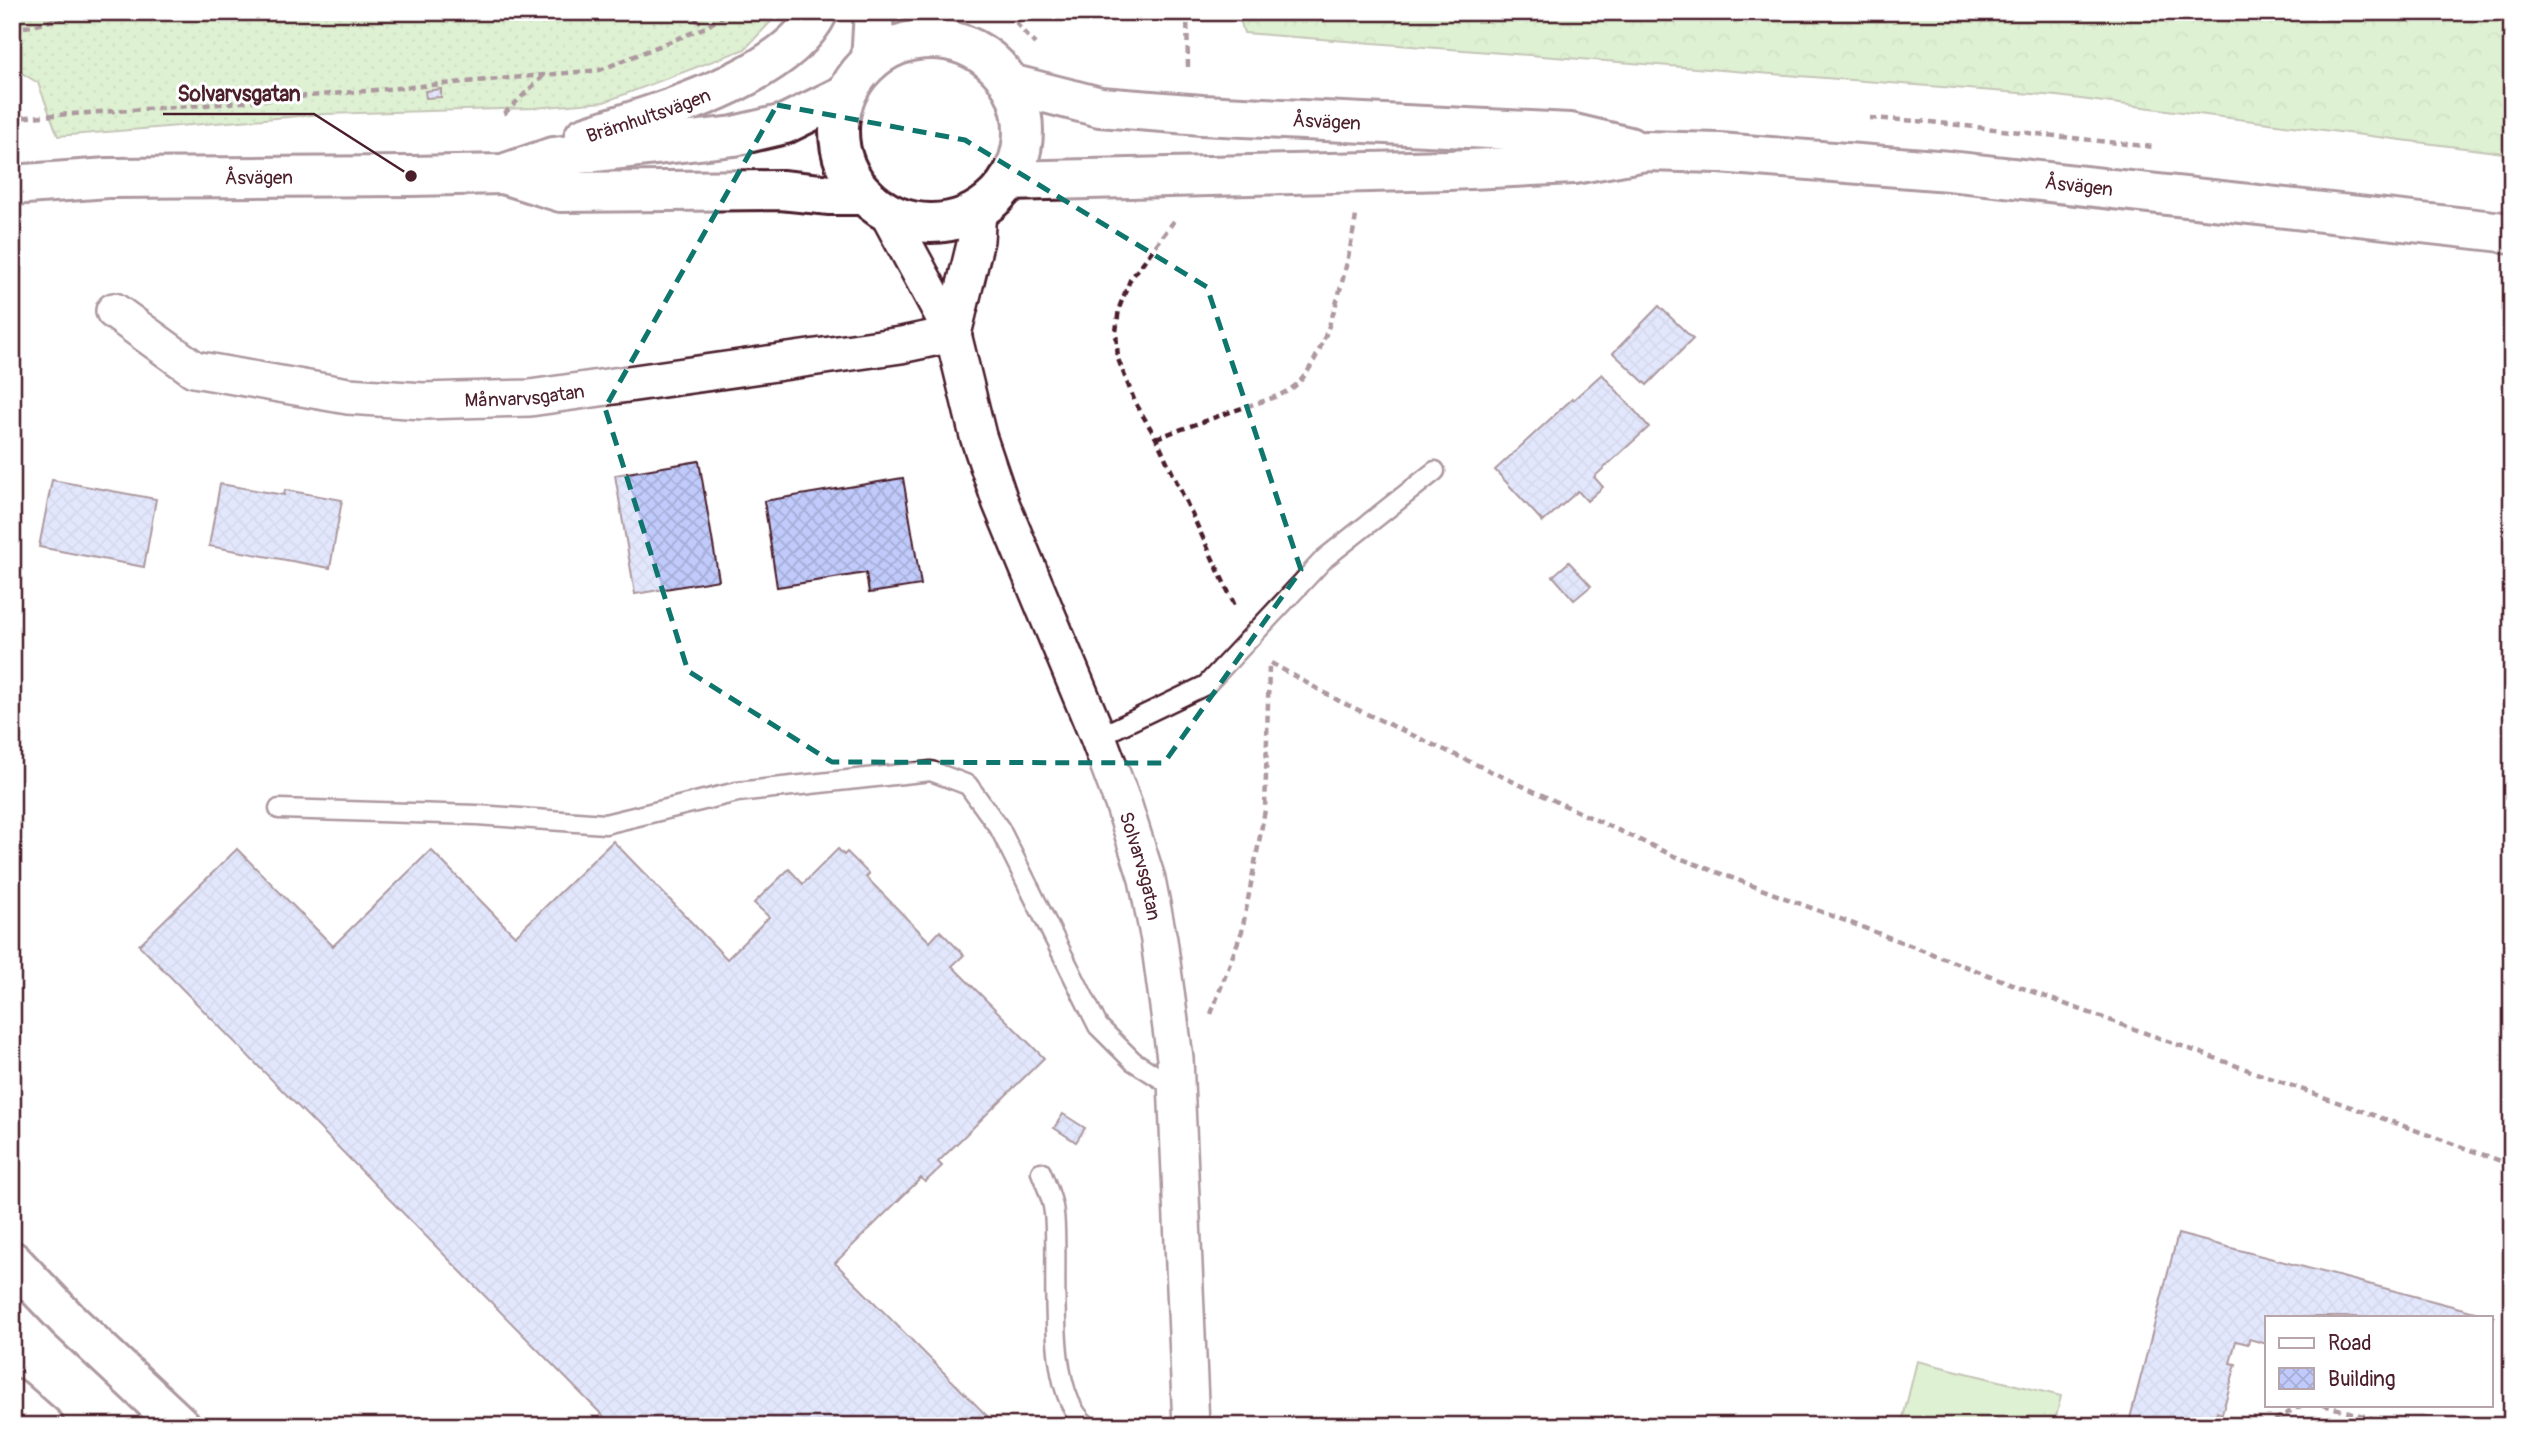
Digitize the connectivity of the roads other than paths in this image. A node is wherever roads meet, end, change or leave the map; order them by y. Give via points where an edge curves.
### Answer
1 (818, 12) edge
2 (874, 12) edge
3 (946, 12) edge
4 (969, 46) junction
5 (871, 61) junction
6 (1010, 84) junction
7 (846, 94) junction
8 (1645, 151) junction
9 (503, 174) junction
10 (454, 175) junction
11 (1009, 181) junction
12 (12, 185) edge
13 (876, 203) junction
14 (978, 210) junction
15 (2512, 233) edge
16 (114, 311) dead end
17 (953, 334) junction
18 (1435, 471) dead end
19 (1098, 737) junction
20 (279, 809) dead end
21 (1176, 1074) junction
22 (1041, 1172) dead end
23 (12, 1261) edge
24 (12, 1398) edge
25 (44, 1426) edge
26 (181, 1426) edge
27 (1088, 1426) edge
28 (1191, 1426) edge

1 - 10 main road, Brämhultsvägen via 800,39 746,76 676,107
2 - 5 main road
3 - 4 main road
4 - 5 main road via 944,39 917,40 892,47
4 - 6 main road via 993,62
5 - 7 main road
6 - 8 main road, Åsvägen via 1100,107 1570,133
6 - 11 main road via 1023,125 1020,155
7 - 9 main road, Åsvägen via 785,124 734,136 553,157
7 - 13 main road via 839,120 840,147 849,173
8 - 11 main road, Åsvägen via 1574,164 1448,170
8 - 15 main road, Åsvägen via 1949,171
9 - 10 main road, Åsvägen
9 - 13 main road, Åsvägen via 561,192 781,190
10 - 12 main road, Åsvägen via 108,178
11 - 14 main road
13 - 14 main road via 926,223 954,220
13 - 17 street
14 - 17 street via 976,240
16 - 17 street, Månvarvsgatan via 194,369 348,396 423,401 530,398
17 - 19 street, Solvarvsgatan via 978,436 1000,501
18 - 19 lane via 1325,558 1206,685
19 - 21 street, Solvarvsgatan via 1147,879
20 - 21 lane via 605,824 737,792 931,771 968,785 1000,829 1098,1026 1133,1061
21 - 28 street, Solvarvsgatan
22 - 27 lane via 1054,1210 1055,1321 1063,1384 1079,1419
23 - 26 main road
24 - 25 main road

